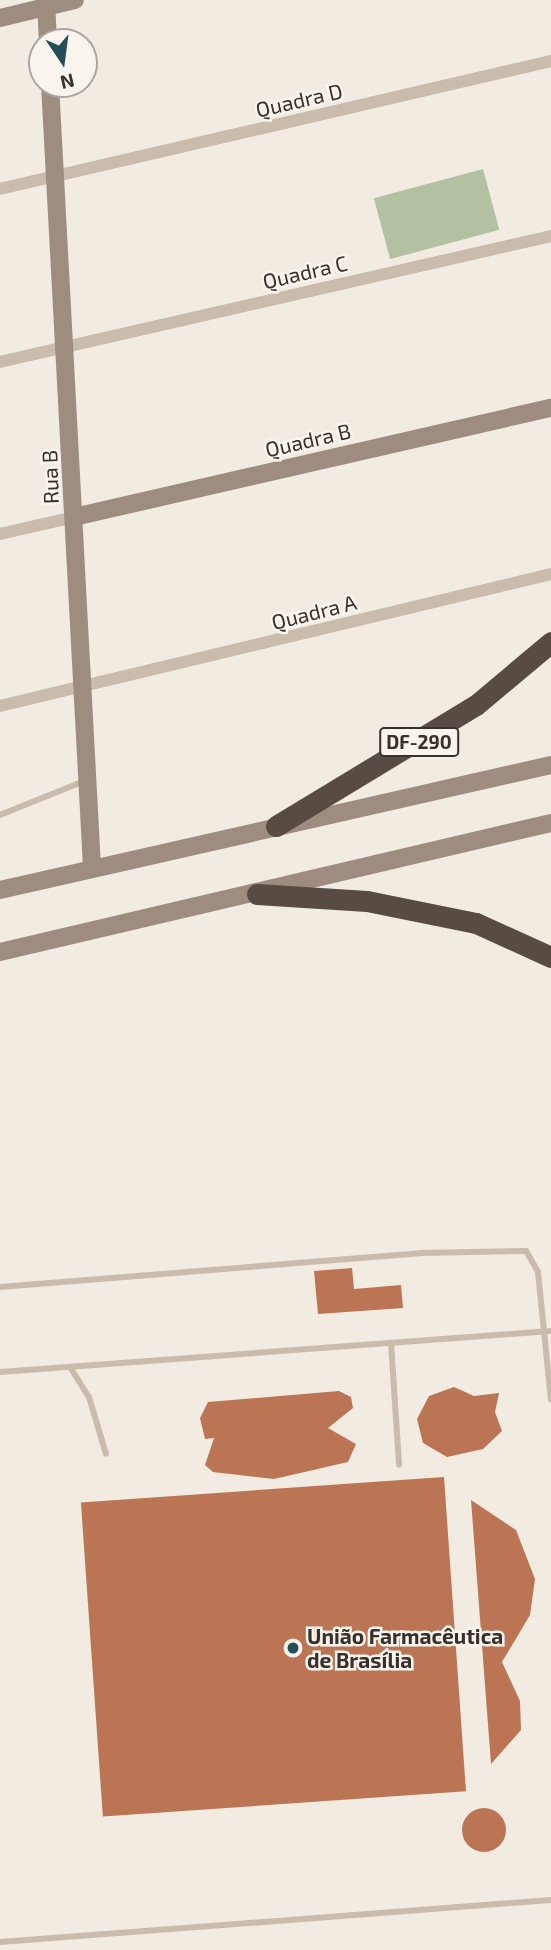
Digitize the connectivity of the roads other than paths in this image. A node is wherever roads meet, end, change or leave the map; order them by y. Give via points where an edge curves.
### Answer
1 (75, 0) edge
2 (46, 4) edge
3 (0, 18) edge
4 (47, 28) edge
5 (551, 61) edge
6 (51, 98) edge
7 (55, 176) junction
8 (0, 189) edge
9 (551, 236) edge
10 (67, 347) junction
11 (0, 362) edge
12 (551, 408) edge
13 (74, 517) junction
14 (0, 534) edge
15 (551, 574) edge
16 (551, 642) edge
17 (86, 687) junction
18 (0, 706) edge
19 (551, 765) edge
20 (89, 779) junction
21 (0, 815) edge
22 (551, 823) edge
23 (276, 826) junction
24 (92, 868) junction
25 (0, 890) edge
26 (257, 894) junction
27 (0, 952) edge
28 (551, 957) edge
29 (0, 1287) edge
30 (549, 1331) edge
31 (391, 1343) junction
32 (70, 1367) junction
33 (0, 1372) edge
34 (551, 1399) edge
35 (106, 1454) dead end
36 (399, 1465) dead end
37 (551, 1900) edge
38 (0, 1942) edge

1 - 2 street
2 - 3 street
2 - 4 street
5 - 7 street, Quadra D
6 - 7 street, Rua B
7 - 8 street, Quadra D
7 - 10 street, Rua B
9 - 10 street, Quadra C
10 - 11 street, Quadra C
10 - 13 street, Rua B
12 - 13 street, Quadra B
13 - 14 street
13 - 17 street, Rua B
15 - 17 street, Quadra A
16 - 23 highway, DF-290 via 465,712
17 - 18 street, Quadra A
17 - 20 street, Rua B
19 - 23 street, DF-290
20 - 21 lane
20 - 24 street, Rua B
22 - 26 street
23 - 24 street, DF-290
24 - 25 street, DF-290
26 - 27 street
26 - 28 highway via 367,901 476,923
29 - 30 lane via 509,1248 534,1259
30 - 31 lane
30 - 34 lane
31 - 32 lane
31 - 36 lane
32 - 33 lane
32 - 35 lane via 89,1397
37 - 38 lane

